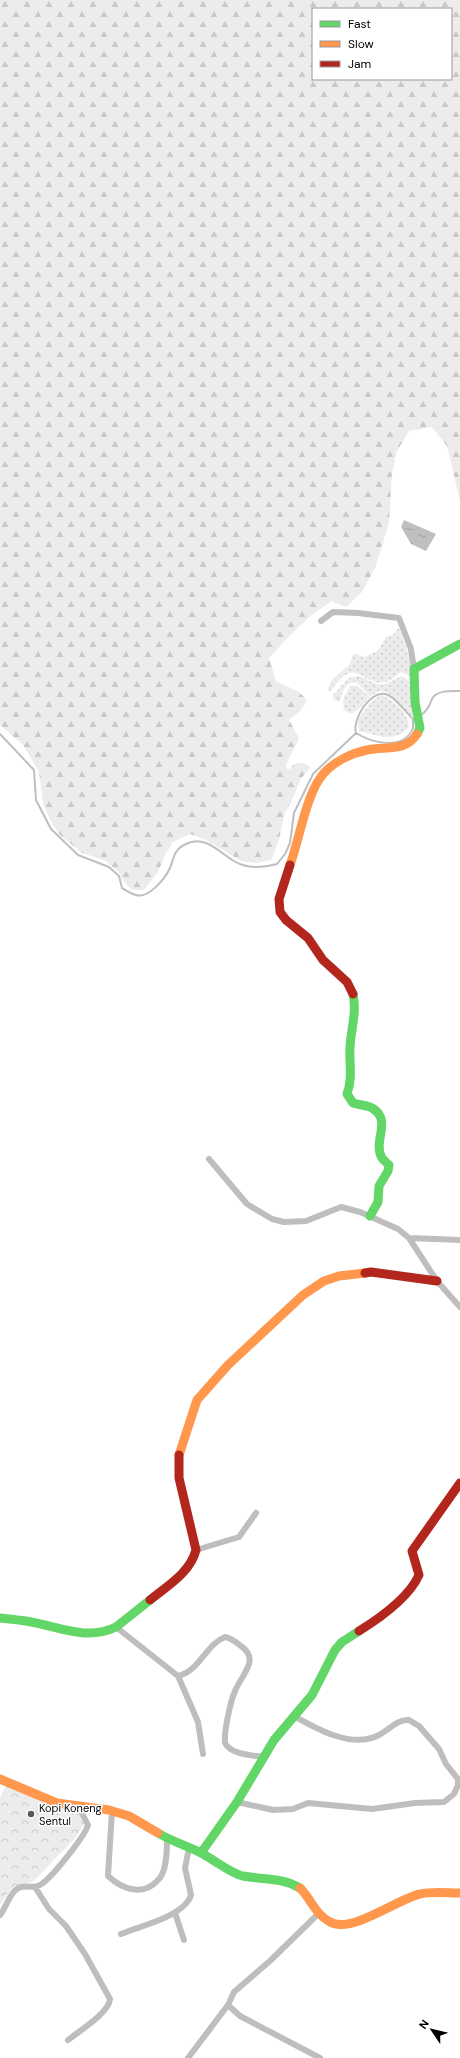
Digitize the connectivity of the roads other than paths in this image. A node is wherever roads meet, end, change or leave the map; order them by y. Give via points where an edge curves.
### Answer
1 (320, 621) dead end
2 (460, 644) edge
3 (414, 669) junction
4 (209, 1159) dead end
5 (370, 1216) junction
6 (409, 1238) junction
7 (460, 1240) edge
8 (437, 1281) junction
9 (460, 1307) edge
10 (460, 1483) edge
11 (256, 1513) dead end
12 (196, 1550) junction
13 (0, 1618) edge
14 (116, 1627) junction
15 (178, 1676) junction
16 (294, 1716) junction
17 (203, 1754) dead end
18 (264, 1757) junction
19 (0, 1779) edge
20 (237, 1802) junction
21 (79, 1807) junction
22 (112, 1811) junction
23 (167, 1838) junction
24 (189, 1848) junction
25 (201, 1853) junction
26 (35, 1887) junction
27 (460, 1893) edge
28 (175, 1913) junction
29 (318, 1914) junction
30 (0, 1915) edge
31 (121, 1934) dead end
32 (184, 1940) dead end
33 (228, 2005) junction
34 (68, 2040) dead end
35 (188, 2058) edge
36 (320, 2058) edge

1 - 3 street via 333,612 358,612 399,618 411,649
2 - 3 street
3 - 5 street via 419,732 412,742 392,749 364,751 324,772 310,800 279,898 279,910 284,919 306,936 352,993 355,1016 350,1047 352,1080 347,1094 353,1103 371,1107 379,1114 384,1130 381,1143 382,1157 388,1165 388,1171 380,1186 379,1201
4 - 5 street via 247,1204 272,1219 306,1222 341,1207 351,1208
5 - 6 street via 398,1229
6 - 7 street
6 - 8 street
8 - 9 street
8 - 12 street via 371,1272 324,1281 282,1314 213,1381 197,1400 178,1466
10 - 16 street via 412,1551 419,1575 414,1584 381,1617 342,1642 330,1659 312,1695
11 - 12 street via 239,1537
12 - 14 street via 192,1562 183,1573
13 - 14 street via 32,1622 83,1634
14 - 15 street
15 - 17 street via 198,1722
15 - 18 street via 191,1670 218,1641 225,1637 246,1650 249,1655 249,1666 233,1697 225,1743 236,1752
16 - 18 street
16 - 20 street via 331,1736 348,1738 378,1735 393,1725 409,1720 419,1726 440,1749 446,1764 458,1779 458,1785 451,1797 444,1802 415,1802 372,1809 308,1803 293,1809 273,1810
18 - 20 street
19 - 21 street via 42,1798
20 - 25 street
21 - 22 street
21 - 26 street via 87,1820 86,1833 45,1882
22 - 23 street via 129,1816
22 - 23 street via 108,1876 123,1887 144,1890 159,1880 167,1858
23 - 24 street
24 - 25 street
24 - 28 street via 185,1868 191,1894 186,1904
25 - 29 street via 242,1876 278,1879 296,1886 305,1893
26 - 30 street via 17,1888
26 - 34 street via 85,1954 110,1999 103,2012
27 - 29 street via 422,1893 403,1899 348,1925 331,1923
28 - 31 street
28 - 32 street
29 - 33 street via 234,1992
33 - 35 street
33 - 36 street via 240,2016

